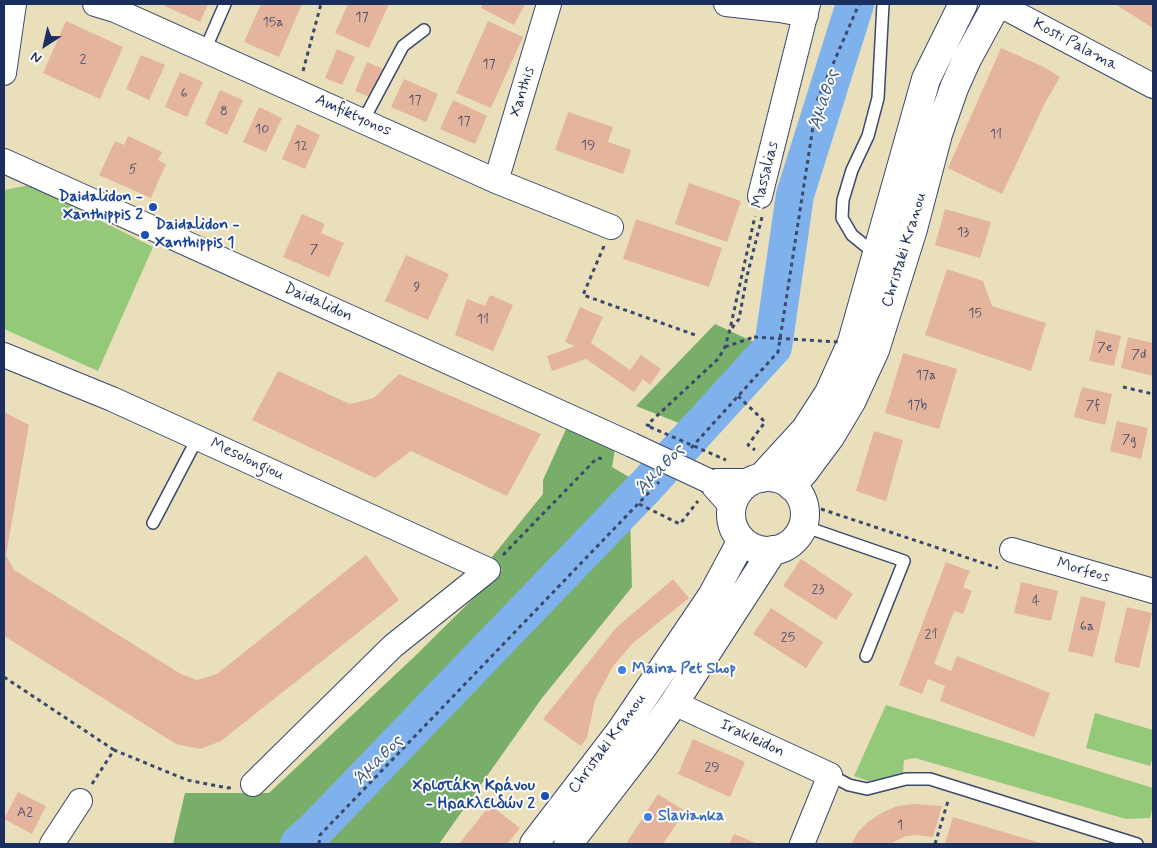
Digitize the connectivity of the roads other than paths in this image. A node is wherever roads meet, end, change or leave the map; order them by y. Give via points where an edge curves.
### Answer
1 (14, 4) edge
2 (95, 4) edge
3 (225, 4) edge
4 (550, 4) edge
5 (726, 4) edge
6 (883, 4) edge
7 (963, 4) edge
8 (997, 4) edge
9 (807, 9) edge
10 (424, 30) dead end
11 (205, 50) junction
12 (4, 73) edge
13 (1153, 86) edge
14 (363, 121) junction
15 (4, 161) edge
16 (496, 181) junction
17 (760, 196) road end
18 (611, 227) road end
19 (877, 252) junction
20 (4, 355) edge
21 (198, 437) junction
22 (757, 479) junction
23 (709, 481) junction
24 (792, 486) junction
25 (732, 507) junction
26 (812, 518) junction
27 (153, 523) dead end
28 (742, 540) junction
29 (773, 550) junction
30 (1006, 559) road end
31 (1153, 591) edge
32 (866, 656) dead end
33 (674, 703) junction
34 (830, 775) junction
35 (253, 784) road end
36 (80, 801) road end
37 (52, 844) edge
38 (534, 844) edge
39 (568, 844) edge
40 (802, 844) edge
41 (1137, 844) edge

1 - 12 street
2 - 11 street, Amfiktyonos
3 - 11 lane
4 - 16 street, Xanthis
5 - 9 street via 780,10
6 - 19 lane via 878,98 868,136 852,170 843,200 842,218 852,236
7 - 19 main road, Christaki Kranou via 926,79
8 - 13 street, Kosti Palama
8 - 24 main road, Christaki Kranou via 954,88 875,350 852,400 830,437
9 - 17 street, Massalias
10 - 14 lane via 404,46
11 - 14 street, Amfiktyonos
14 - 16 street, Amfiktyonos
15 - 23 street, Daidalidon, bridge
16 - 18 street, Amfiktyonos
19 - 22 main road, Christaki Kranou via 852,342 828,393 805,430
20 - 21 street, Mesolongiou
21 - 27 lane
21 - 35 street, Mesolongiou via 488,570 394,646
22 - 23 street
22 - 24 main road via 772,478
22 - 25 main road via 742,488
23 - 25 street
24 - 26 main road via 803,503 805,514
25 - 28 main road via 734,529
26 - 29 main road via 793,542
26 - 32 lane via 904,561
28 - 29 main road via 758,550
28 - 38 main road, Christaki Kranou via 712,596 620,732
29 - 33 main road, Christaki Kranou
30 - 31 street, Morfeos
33 - 34 street, Irakleidon
33 - 39 main road, Christaki Kranou
34 - 40 street
34 - 41 lane via 849,785 867,789 906,779 930,779
36 - 37 street

